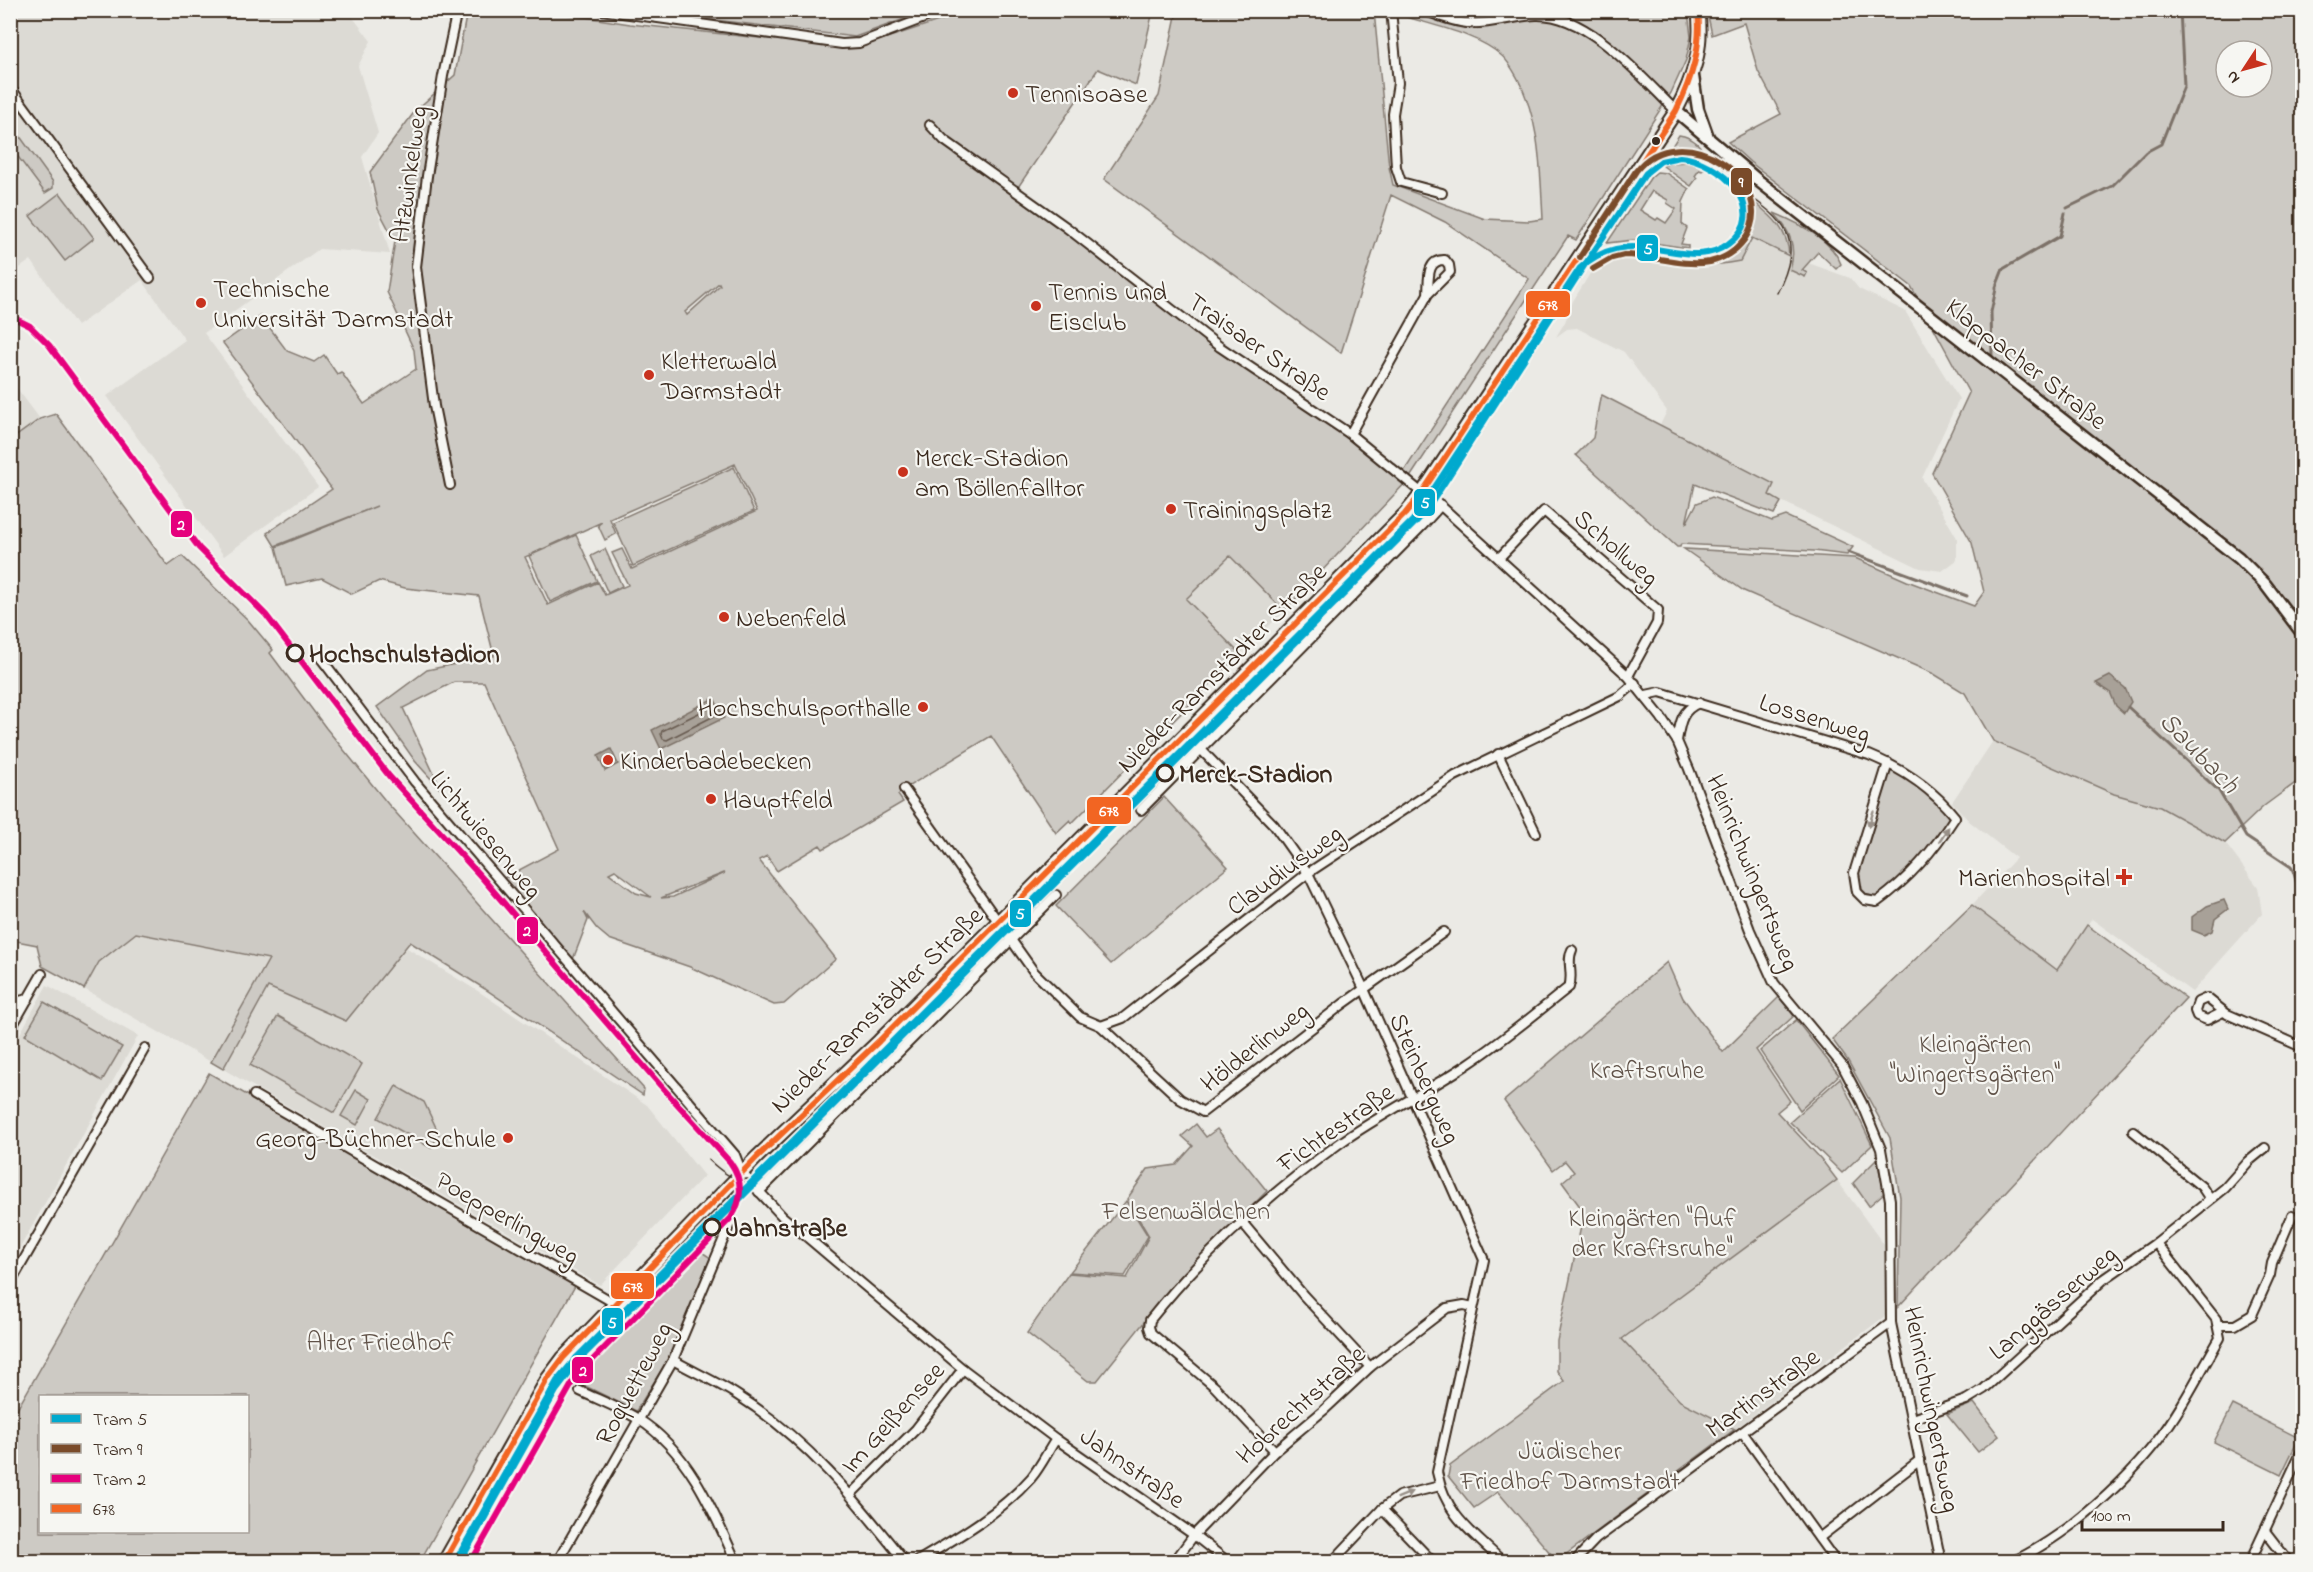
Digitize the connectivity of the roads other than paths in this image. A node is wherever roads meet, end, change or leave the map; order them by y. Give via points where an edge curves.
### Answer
1 (457, 10) edge
2 (601, 10) edge
3 (945, 10) edge
4 (1391, 10) edge
5 (1423, 10) edge
6 (1698, 10) edge
7 (1693, 76) junction
8 (10, 87) edge
9 (1676, 111) junction
10 (930, 125) dead end
11 (1711, 143) junction
12 (1442, 193) dead end
13 (150, 278) dead end
14 (1428, 294) dead end
15 (1350, 434) junction
16 (450, 485) dead end
17 (1422, 493) junction
18 (1441, 505) junction
19 (1499, 558) junction
20 (2302, 633) edge
21 (320, 657) dead end
22 (1628, 676) junction
23 (1635, 683) junction
24 (1646, 695) junction
25 (1699, 703) junction
26 (1186, 734) junction
27 (1677, 741) junction
28 (1200, 751) junction
29 (1498, 754) junction
30 (1888, 763) junction
31 (904, 789) dead end
32 (1141, 810) dead end
33 (1536, 833) dead end
34 (1308, 873) junction
35 (1056, 895) dead end
36 (998, 921) junction
37 (1444, 932) dead end
38 (1011, 939) junction
39 (1572, 950) dead end
40 (42, 974) dead end
41 (1364, 989) junction
42 (28, 999) junction
43 (10, 1003) edge
44 (2223, 1012) dead end
45 (1101, 1026) junction
46 (10, 1030) edge
47 (2302, 1047) edge
48 (145, 1048) dead end
49 (254, 1095) dead end
50 (1413, 1098) junction
51 (2133, 1131) dead end
52 (2265, 1148) dead end
53 (742, 1173) junction
54 (759, 1192) junction
55 (2210, 1199) junction
56 (2292, 1216) dead end
57 (732, 1219) dead end
58 (1242, 1222) junction
59 (2156, 1242) junction
60 (10, 1284) edge
61 (616, 1304) junction
62 (1473, 1307) junction
63 (1891, 1323) junction
64 (2217, 1325) junction
65 (673, 1360) junction
66 (1370, 1367) junction
67 (963, 1369) junction
68 (580, 1391) dead end
69 (638, 1419) junction
70 (1912, 1419) junction
71 (1743, 1432) junction
72 (1056, 1439) junction
73 (2302, 1450) edge
74 (1275, 1451) junction
75 (1920, 1460) junction
76 (1440, 1486) junction
77 (851, 1494) junction
78 (1382, 1509) junction
79 (2265, 1531) junction
80 (1194, 1535) junction
81 (1819, 1538) junction
82 (1831, 1560) edge
83 (444, 1562) edge
84 (557, 1562) edge
85 (736, 1562) edge
86 (905, 1562) edge
87 (916, 1562) edge
88 (1174, 1562) edge
89 (1228, 1562) edge
90 (1332, 1562) edge
91 (1433, 1562) edge
92 (1503, 1562) edge
93 (1574, 1562) edge
94 (1941, 1562) edge
95 (2011, 1562) edge
96 (2250, 1562) edge
97 (2289, 1562) edge

1 - 16 street, Atzwinkelweg via 427,176 416,267 434,406
2 - 3 street via 842,44 859,43
4 - 12 street via 1398,83 1393,114 1396,167 1401,182
5 - 9 street via 1468,23 1536,15 1559,18 1604,44
6 - 7 main road, Nieder-Ramstädter Straße via 1701,39
7 - 9 main road, Nieder-Ramstädter Straße
7 - 11 main road, Klappacher Straße via 1701,122
8 - 13 street
9 - 11 main road, Klappacher Straße
9 - 17 main road, Nieder-Ramstädter Straße
10 - 15 street, Traisaer Straße via 944,140 1066,227 1220,347
11 - 20 main road, Klappacher Straße via 2239,558 2265,584
14 - 15 street
15 - 17 street, Traisaer Straße
17 - 18 street, Heinrichwingertsweg
17 - 26 main road, Nieder-Ramstädter Straße
18 - 19 street, Heinrichwingertsweg
18 - 28 street, Nieder-Ramstädter Straße
19 - 22 street, Heinrichwingertsweg
19 - 22 street, Schollweg via 1544,511 1658,610 1656,623
21 - 53 street, Lichtwiesenweg via 415,782 735,1155
22 - 23 street, Heinrichwingertsweg
23 - 24 street, Heinrichwingertsweg
23 - 29 street, Claudiusweg via 1620,696
24 - 25 street, Lossenweg via 1660,692
24 - 27 street, Heinrichwingertsweg
25 - 27 street via 1683,715
25 - 30 street, Lossenweg
26 - 28 street, Steinbergweg
26 - 36 main road, Nieder-Ramstädter Straße
27 - 63 street, Heinrichwingertsweg via 1774,983 1842,1065 1881,1149 1890,1200
28 - 32 street, Nieder-Ramstädter Straße
28 - 34 street, Steinbergweg via 1274,825
29 - 33 street
29 - 34 street, Claudiusweg via 1455,776
30 -> 30 street, Lossenweg via 1854,873 1857,892 1865,900 1877,902 1920,865 1955,817 1909,774
31 - 36 street, Hölderlinweg
34 - 41 street, Steinbergweg
34 - 45 street, Claudiusweg via 1122,1018
35 - 38 street, Nieder-Ramstädter Straße
36 - 38 street, Hölderlinweg
36 - 53 main road, Nieder-Ramstädter Straße
37 - 41 street, Hölderlinweg
38 - 45 street, Hölderlinweg via 1058,997 1080,1017
38 - 54 street, Nieder-Ramstädter Straße
39 - 50 street, Fichtestraße via 1569,987 1470,1062
40 - 42 street
41 - 45 street, Hölderlinweg via 1203,1112 1180,1099
41 - 50 street, Steinbergweg
42 - 43 street
42 - 46 street
44 - 47 street
48 - 60 street
49 - 61 street, Poepperlingweg
50 - 58 street, Fichtestraße via 1340,1143
50 - 62 street, Steinbergweg via 1484,1260
51 - 55 street via 2202,1187
52 - 55 street, Langgässerweg
53 - 54 street, Jahnstraße
53 - 61 main road, Nieder-Ramstädter Straße
54 - 67 street, Jahnstraße via 782,1216
55 - 59 street, Langgässerweg
56 - 64 street via 2252,1315 2235,1325
57 - 65 street, Roquetteweg
58 - 66 street
58 - 74 street, Fichtestraße via 1184,1280 1150,1320 1149,1330 1215,1387
59 - 64 street
59 - 70 street, Langgässerweg via 2103,1280 1984,1389 1966,1400
61 - 83 main road, Nieder-Ramstädter Straße via 548,1378
62 - 66 street, Hobrechtstraße via 1447,1308
62 - 76 street, Steinbergweg via 1437,1472
63 - 70 street, Heinrichwingertsweg
63 - 71 street, Martinstraße
64 - 95 street via 2220,1338 2190,1389 2159,1439 2128,1476 2051,1540
65 - 69 street, Roquetteweg
65 - 77 street via 737,1395 794,1437
66 - 74 street, Hobrechtstraße
67 - 72 street, Jahnstraße
67 - 77 street, Im Geißensee via 916,1429
68 - 69 street
69 - 84 street, Roquetteweg
69 - 85 street via 687,1466
70 - 75 street, Heinrichwingertsweg
71 - 81 street
71 - 93 street, Martinstraße via 1596,1539
72 - 80 street, Jahnstraße
72 - 87 street via 1033,1476 1002,1507
73 - 79 street
74 - 80 street, Hobrechtstraße
75 - 81 street
75 - 94 street, Heinrichwingertsweg
78 -> 76 street via 1406,1492
76 - 92 street via 1456,1516
77 - 86 street
78 - 90 street
78 - 91 street
79 - 96 street
79 - 97 street
80 - 88 street, Hobrechtstraße
80 - 89 street, Jahnstraße
81 - 82 street

